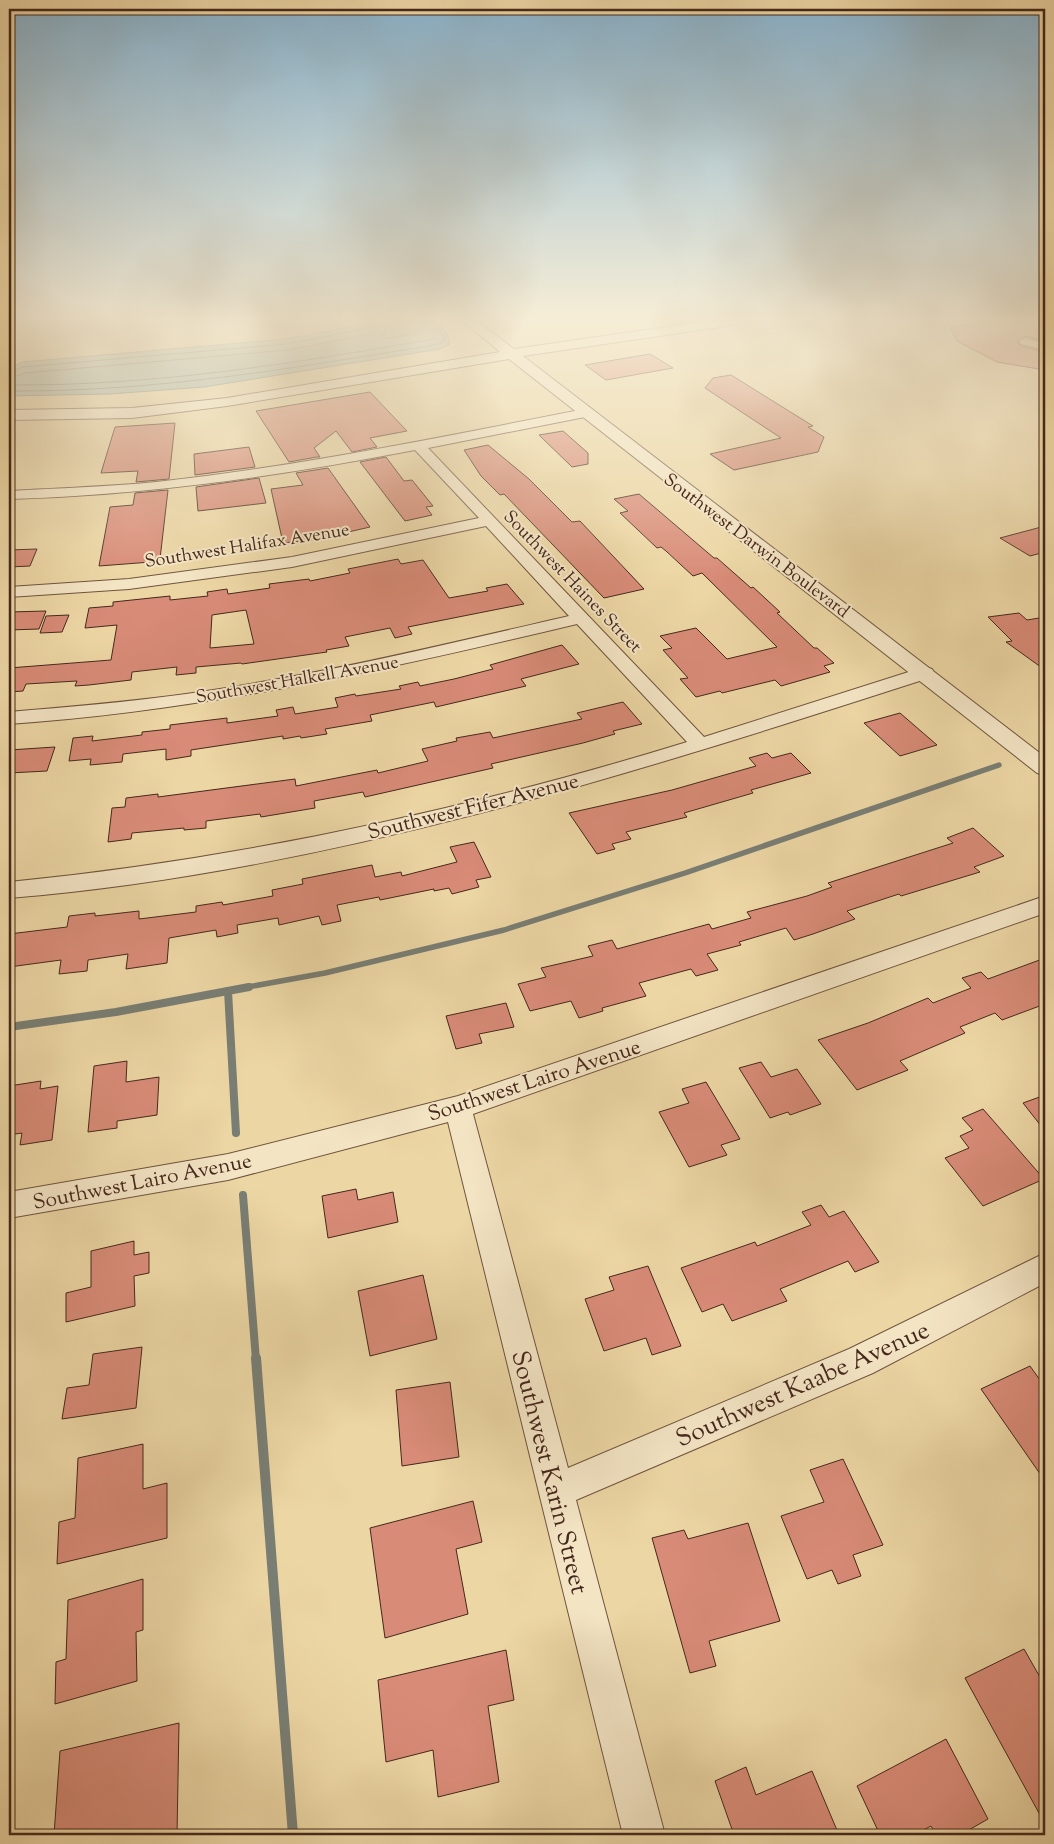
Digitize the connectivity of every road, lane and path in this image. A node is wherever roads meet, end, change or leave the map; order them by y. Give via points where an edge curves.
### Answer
1 (184, 407) edge
2 (578, 407) edge
3 (586, 413) junction
4 (9, 415) edge
5 (418, 446) junction
6 (9, 495) edge
7 (488, 521) junction
8 (9, 592) edge
9 (582, 618) junction
10 (925, 674) junction
11 (9, 718) edge
12 (700, 744) junction
13 (1045, 768) edge
14 (9, 890) edge
15 (1045, 904) edge
16 (458, 1108) junction
17 (9, 1206) edge
18 (1045, 1267) edge
19 (555, 1491) junction
20 (644, 1835) edge

1 - 4 street via 132,413
2 - 3 street, Southwest Darwin Boulevard
3 - 5 street
3 - 10 street, Southwest Darwin Boulevard
5 - 6 street via 245,476 104,491
5 - 7 street, Southwest Haines Street
7 - 8 street, Southwest Halifax Avenue via 292,562 129,584
7 - 9 street, Southwest Haines Street
9 - 11 street, Southwest Halkell Avenue via 398,662 211,696
9 - 12 street, Southwest Haines Street
10 - 12 street, Southwest Fifer Avenue
10 - 13 street, Southwest Darwin Boulevard
12 - 14 street, Southwest Fifer Avenue via 549,788 333,842 150,872
15 - 16 street, Southwest Lairo Avenue
16 - 17 street, Southwest Lairo Avenue via 228,1166
16 - 19 street, Southwest Karin Street
18 - 19 street, Southwest Kaabe Avenue via 861,1361
19 - 20 street, Southwest Karin Street

